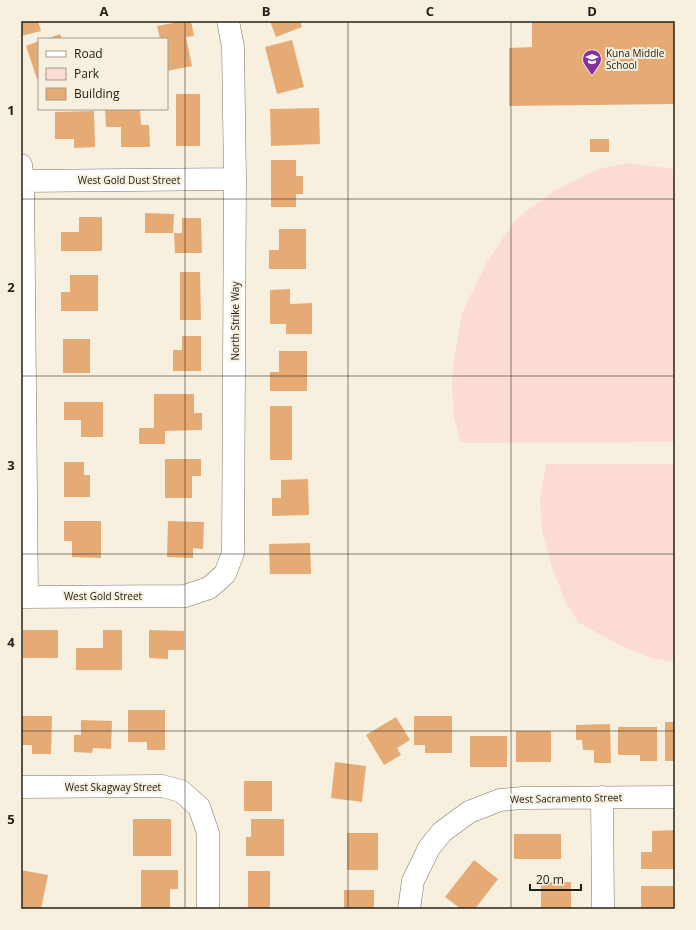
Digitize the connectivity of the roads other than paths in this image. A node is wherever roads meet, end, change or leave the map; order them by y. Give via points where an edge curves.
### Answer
1 (228, 21) edge
2 (22, 173) edge
3 (235, 179) junction
4 (23, 403) edge
5 (185, 596) joint
6 (24, 597) edge
7 (21, 787) edge
8 (602, 797) junction
9 (675, 797) edge
10 (208, 909) edge
11 (409, 909) edge
12 (603, 909) edge

1 - 3 street, North Strike Way via 233,47
2 - 3 street, West Gold Dust Street
2 - 4 street
3 - 5 street, North Strike Way via 233,553 225,574 209,588
4 - 6 street
5 - 6 street, West Gold Street
7 - 10 street, West Skagway Street via 162,786 181,792 199,807 208,833
8 - 9 street, West Sacramento Street
8 - 11 street, West Sacramento Street via 500,800 469,812 442,832 429,848 413,881
8 - 12 street

